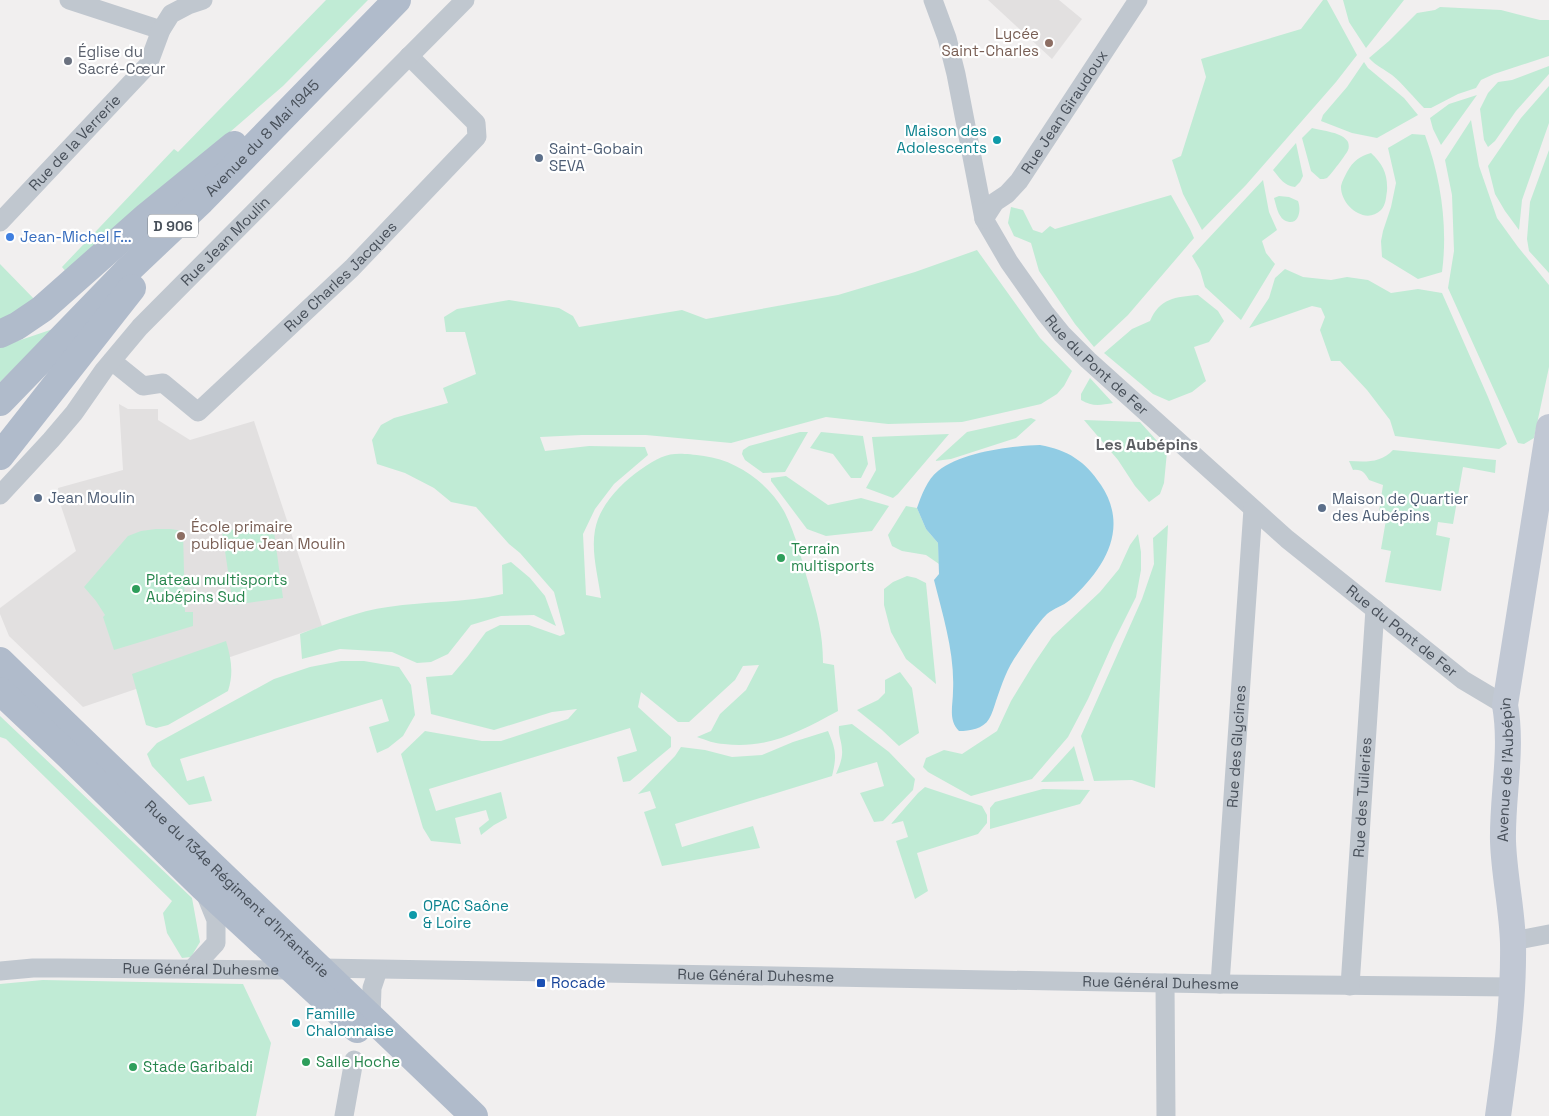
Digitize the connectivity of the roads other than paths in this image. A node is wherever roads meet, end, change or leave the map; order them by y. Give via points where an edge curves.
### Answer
1 (69, 0) edge
2 (203, 0) edge
3 (397, 0) edge
4 (465, 0) edge
5 (933, 0) edge
6 (1138, 0) edge
7 (169, 7) edge
8 (161, 30) junction
9 (409, 56) junction
10 (331, 68) junction
11 (201, 201) junction
12 (984, 219) junction
13 (0, 222) edge
14 (0, 334) edge
15 (112, 361) junction
16 (0, 402) edge
17 (1549, 427) edge
18 (0, 456) edge
19 (0, 495) edge
20 (1543, 500) edge
21 (1253, 509) junction
22 (1375, 608) junction
23 (0, 661) edge
24 (0, 691) edge
25 (1505, 705) junction
26 (203, 887) junction
27 (1549, 934) edge
28 (1513, 941) junction
29 (322, 968) junction
30 (192, 969) junction
31 (292, 970) junction
32 (378, 970) junction
33 (0, 972) edge
34 (1166, 983) junction
35 (1220, 984) junction
36 (1350, 986) junction
37 (1512, 987) junction
38 (371, 1016) junction
39 (354, 1060) dead end
40 (344, 1116) edge
41 (449, 1116) edge
42 (474, 1116) edge
43 (1166, 1116) edge
44 (1498, 1116) edge

1 - 8 street
2 - 7 street, Rue de la Verrerie
3 - 10 main road, Avenue du 8 Mai 1945 / D 906
4 - 9 street, Rue Jean Moulin
5 - 12 street, Rue du Pont de Fer via 956,74
6 - 12 street, Rue Jean Giraudoux via 1020,181 995,202
7 - 8 street, Rue de la Verrerie
8 - 13 street, Rue de la Verrerie via 148,65
9 - 15 street, Rue Jean Moulin via 140,327
9 - 15 street, Rue Charles Jacques via 476,123 477,137 352,268 198,412 164,383 143,386
10 - 11 main road, Avenue du 8 Mai 1945 / D 906
10 - 14 main road via 286,98 42,308
11 - 16 main road, Avenue du 8 Mai 1945 / D 906
11 - 18 main road
12 - 21 street, Rue du Pont de Fer via 1009,262 1062,334
15 - 19 street, Rue Jean Moulin via 68,420
17 - 20 street, Avenue de l'Aubépin
20 - 25 street, Avenue de l'Aubépin
21 - 22 street, Rue du Pont de Fer
21 - 35 street, Rue des Glycines
22 - 25 street, Rue du Pont de Fer via 1463,680
22 - 36 street, Rue des Tuileries
23 - 29 main road, Rue du 134e Régiment d'Infanterie
24 - 26 main road, Rue du 134e Régiment d'Infanterie
25 - 28 street, Avenue de l'Aubépin via 1508,738 1503,840
26 - 30 street via 216,920 216,943
26 - 31 main road, Rue du 134e Régiment d'Infanterie
27 - 28 street
28 - 37 street, Avenue de l'Aubépin
29 - 31 street, Rue Général Duhesme
29 - 32 street, Rue Général Duhesme
29 - 38 main road, Rue du 134e Régiment d'Infanterie
30 - 31 street, Rue Général Duhesme
30 - 33 street, Rue Général Duhesme via 59,968
31 - 41 main road, Rue du 134e Régiment d'Infanterie
32 - 34 street, Rue Général Duhesme
32 - 38 street via 370,999
34 - 35 street, Rue Général Duhesme
34 - 43 street
35 - 36 street, Rue Général Duhesme
36 - 37 street, Rue Général Duhesme
37 - 44 street, Avenue de l'Aubépin
38 - 42 main road, Rue du 134e Régiment d'Infanterie
39 - 40 street

